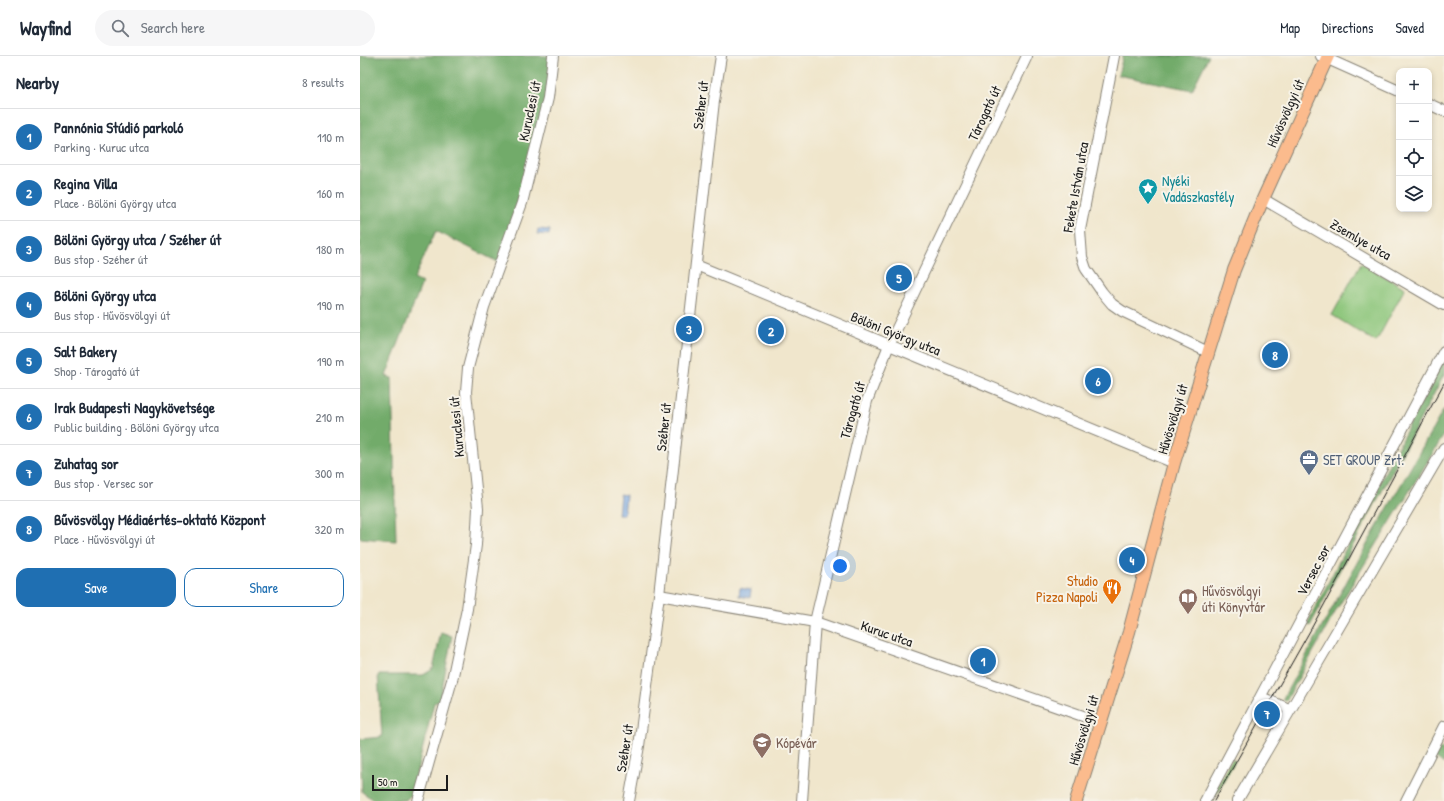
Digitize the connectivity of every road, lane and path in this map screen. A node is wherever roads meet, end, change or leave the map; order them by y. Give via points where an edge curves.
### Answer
1 (553, 56) edge
2 (721, 56) edge
3 (1027, 56) edge
4 (1114, 56) edge
5 (1325, 57) edge
6 (1396, 90) edge
7 (1432, 105) edge
8 (1444, 111) edge
9 (1263, 199) junction
10 (696, 265) junction
11 (1444, 305) edge
12 (889, 345) junction
13 (1444, 351) edge
14 (1208, 352) junction
15 (1444, 448) edge
16 (1174, 463) junction
17 (659, 595) junction
18 (815, 622) junction
19 (1261, 697) junction
20 (1289, 709) junction
21 (1100, 722) junction
22 (1444, 726) edge
23 (418, 801) edge
24 (629, 801) edge
25 (802, 801) edge
26 (1076, 801) edge
27 (1205, 801) edge
28 (1237, 801) edge
29 (1406, 801) edge

1 - 23 street, Kuruclesi út via 548,98 522,203 484,307 468,368 466,392 478,508 476,545 467,609 452,680
2 - 10 street, Széher út
3 - 12 street, Tárogató út
4 - 14 street, Fekete István utca via 1080,230 1082,257 1089,274 1102,292 1122,312
5 - 6 street
5 - 9 main road, Hűvösvölgyi út
7 - 8 street
9 - 11 street, Zsemlye utca
9 - 14 main road, Hűvösvölgyi út via 1234,270
10 - 12 street, Bölöni György utca
10 - 17 street, Széher út
12 - 16 street, Bölöni György utca
12 - 18 street, Tárogató út via 867,401
13 - 19 street, Versec sor
14 - 16 main road, Hűvösvölgyi út
15 - 20 street
16 - 21 main road, Hűvösvölgyi út via 1129,632
17 - 18 street, Kuruc utca
17 - 24 street, Széher út
18 - 21 street, Kuruc utca
18 - 25 street, Tárogató út
19 - 20 street
19 - 27 street, Versec sor
20 - 28 street
21 - 26 main road, Hűvösvölgyi út
22 - 29 street

